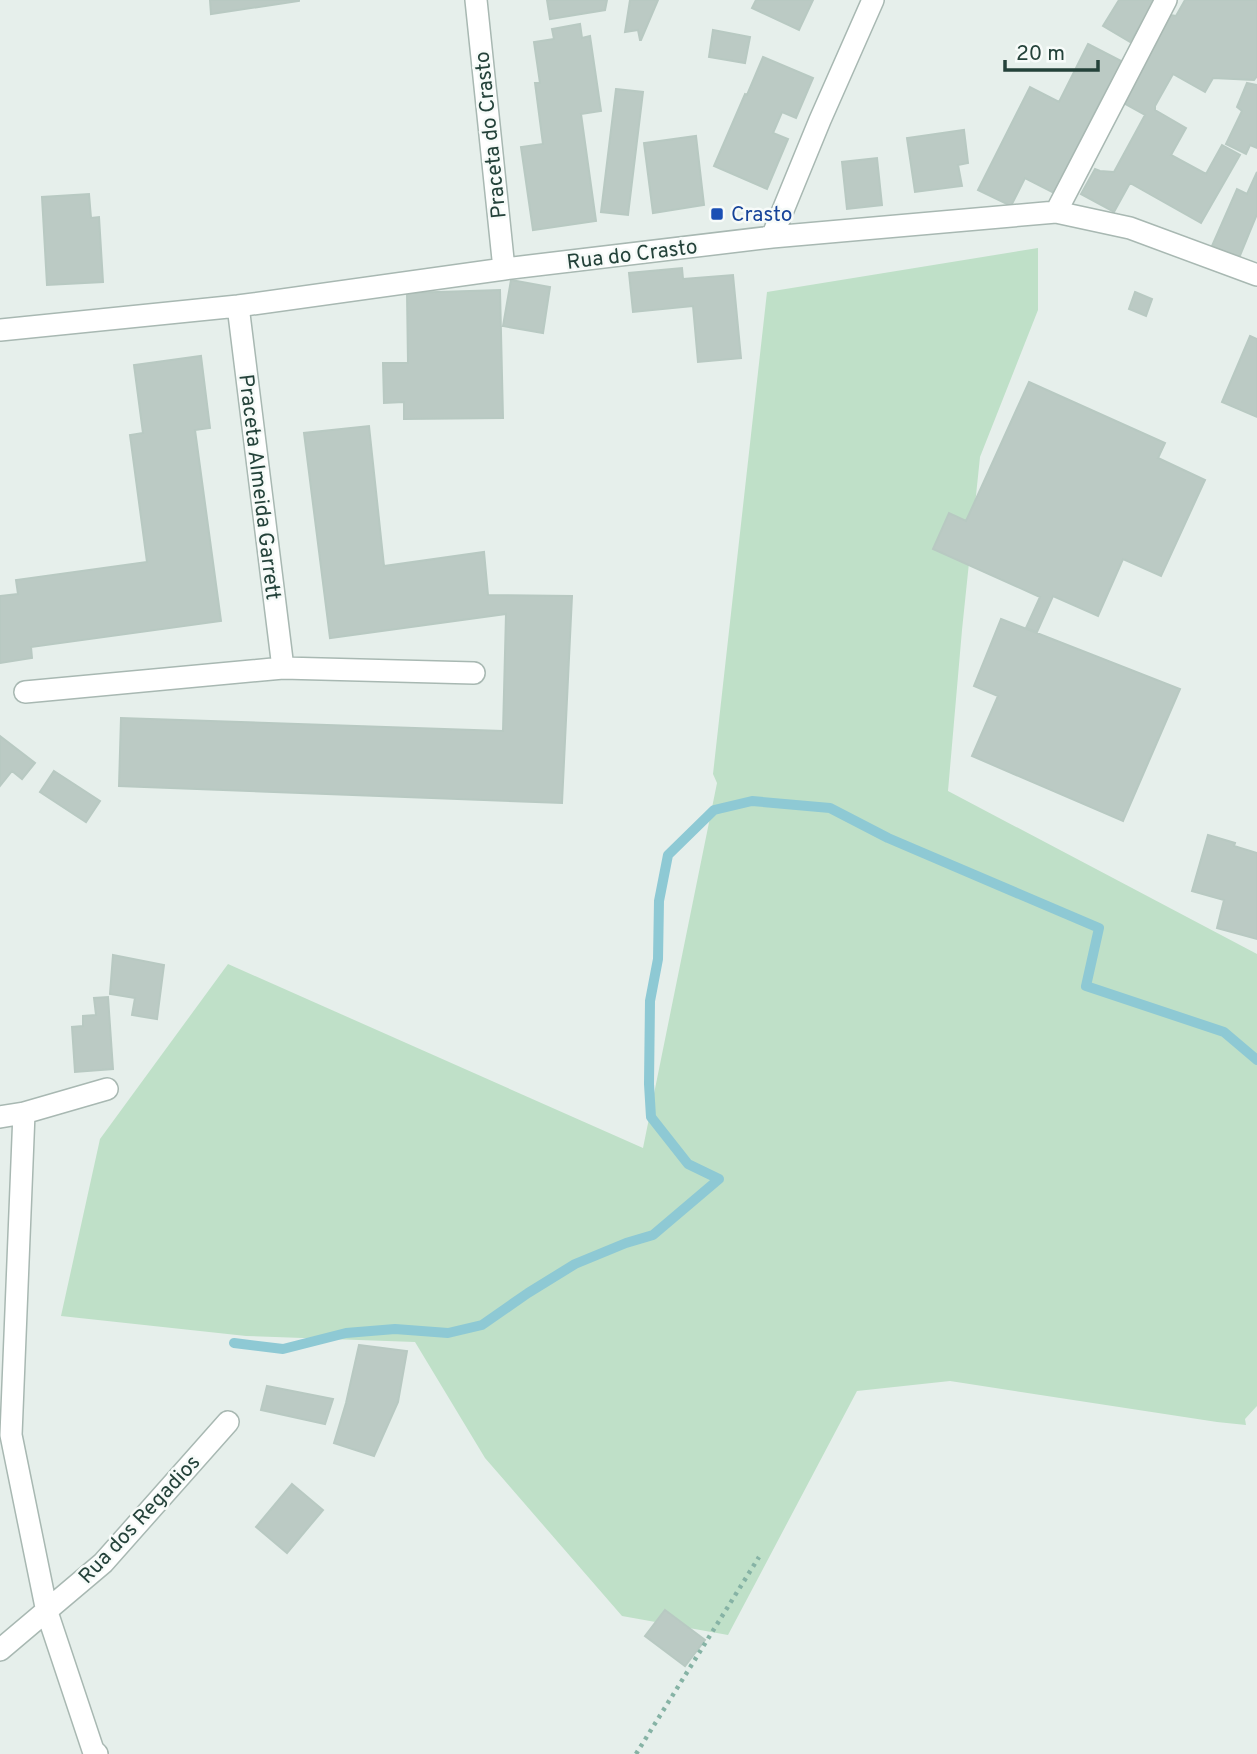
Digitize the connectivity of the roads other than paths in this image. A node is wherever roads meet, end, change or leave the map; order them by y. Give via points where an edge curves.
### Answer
1 (476, 0) edge
2 (873, 0) edge
3 (1166, 0) edge
4 (1056, 212) junction
5 (772, 237) junction
6 (504, 269) junction
7 (1257, 275) edge
8 (238, 306) junction
9 (0, 330) edge
10 (283, 668) junction
11 (474, 673) dead end
12 (25, 692) dead end
13 (107, 1089) dead end
14 (24, 1113) junction
15 (0, 1117) edge
16 (228, 1422) dead end
17 (47, 1612) junction
18 (0, 1650) edge
19 (97, 1754) edge

1 - 6 street, Praceta do Crasto
2 - 5 street
3 - 4 street
4 - 5 street, Rua do Crasto
4 - 7 street, Rua do Crasto via 1130,228
5 - 6 street, Rua do Crasto
6 - 8 street, Rua do Crasto
8 - 9 street, Rua do Crasto
8 - 10 street, Praceta Almeida Garrett
10 - 11 street
10 - 12 street
13 - 14 street
14 - 15 street
14 - 17 street via 11,1435
16 - 17 street, Rua dos Regadios via 103,1563
17 - 18 street, Rua dos Regadios
17 - 19 street

